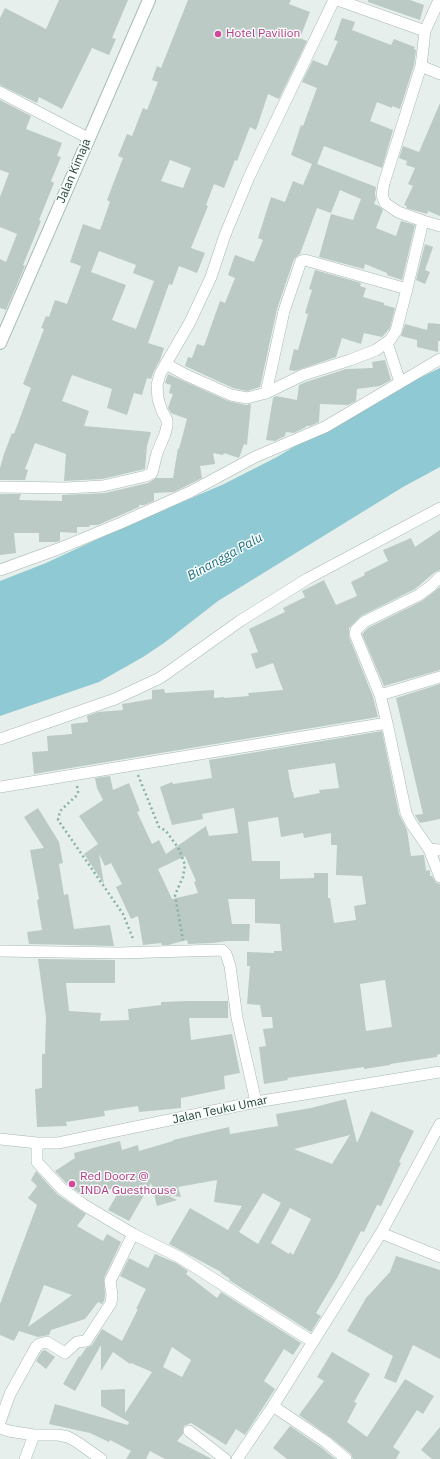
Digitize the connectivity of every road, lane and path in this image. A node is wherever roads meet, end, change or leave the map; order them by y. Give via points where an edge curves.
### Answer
1 (149, 0) edge
2 (334, 0) edge
3 (338, 0) edge
4 (439, 0) edge
5 (426, 31) junction
6 (421, 66) junction
7 (440, 74) edge
8 (0, 92) edge
9 (88, 138) junction
10 (423, 221) junction
11 (440, 226) edge
12 (407, 289) junction
13 (0, 343) edge
14 (387, 343) junction
15 (440, 359) edge
16 (166, 364) junction
17 (400, 382) junction
18 (266, 393) junction
19 (0, 487) edge
20 (440, 508) edge
21 (0, 570) edge
22 (440, 577) edge
23 (440, 677) edge
24 (380, 695) junction
25 (387, 723) junction
26 (0, 739) edge
27 (134, 764) junction
28 (75, 775) junction
29 (0, 787) edge
30 (434, 850) edge
31 (440, 877) edge
32 (184, 950) junction
33 (0, 951) edge
34 (138, 952) junction
35 (440, 1072) edge
36 (256, 1102) junction
37 (440, 1124) edge
38 (0, 1139) edge
39 (37, 1143) junction
40 (381, 1233) junction
41 (133, 1234) junction
42 (440, 1257) edge
43 (313, 1342) junction
44 (273, 1406) junction
45 (0, 1422) edge
46 (0, 1428) edge
47 (189, 1431) dead end
48 (34, 1435) junction
49 (25, 1459) edge
50 (101, 1459) edge
51 (225, 1459) edge
52 (237, 1459) edge
53 (346, 1459) edge

1 - 9 street, Jalan Kimaja
2 - 16 street via 249,177 211,277 190,322
3 - 5 street
4 - 5 street
5 - 6 street
6 - 7 street
6 - 10 street via 392,155 382,195 391,209
8 - 9 street
9 - 13 street, Jalan Kimaja
10 - 11 street
10 - 12 street
12 - 14 street via 396,331
12 - 18 street via 301,261 284,311
14 - 17 street
14 - 18 street via 350,360 303,375
15 - 17 street
16 - 18 street via 231,394 247,398
16 - 19 street via 157,385 162,411 167,420 167,430 150,474 103,486
17 - 21 street via 325,427 256,457 190,492 58,549
20 - 26 street via 307,579 240,621 160,678 115,699
22 - 24 street via 419,595 371,617 356,630 355,634
23 - 24 street
24 - 25 street
25 - 27 street
25 - 30 street via 406,813 411,823
27 - 28 street
27 - 32 path via 159,827 166,831 179,849 185,865 175,895
28 - 29 street
28 - 34 path via 78,792 60,811 58,820 123,914
30 - 31 street
32 - 34 street
32 - 36 street via 222,950 226,954
33 - 34 street
35 - 36 street, Jalan Teuku Umar
36 - 39 street, Jalan Teuku Umar via 58,1143
37 - 40 street
38 - 39 street, Jalan Teuku Umar
39 - 41 street via 37,1162 61,1188
40 - 42 street
40 - 43 street
41 - 43 street via 179,1257
41 - 45 street via 110,1281 112,1303 86,1341 77,1342 65,1353 47,1342 36,1346 10,1394
43 - 44 street
44 - 52 street
44 - 53 street via 326,1442
46 - 48 street
47 - 51 street
48 - 49 street
48 - 50 street via 58,1435 68,1438

